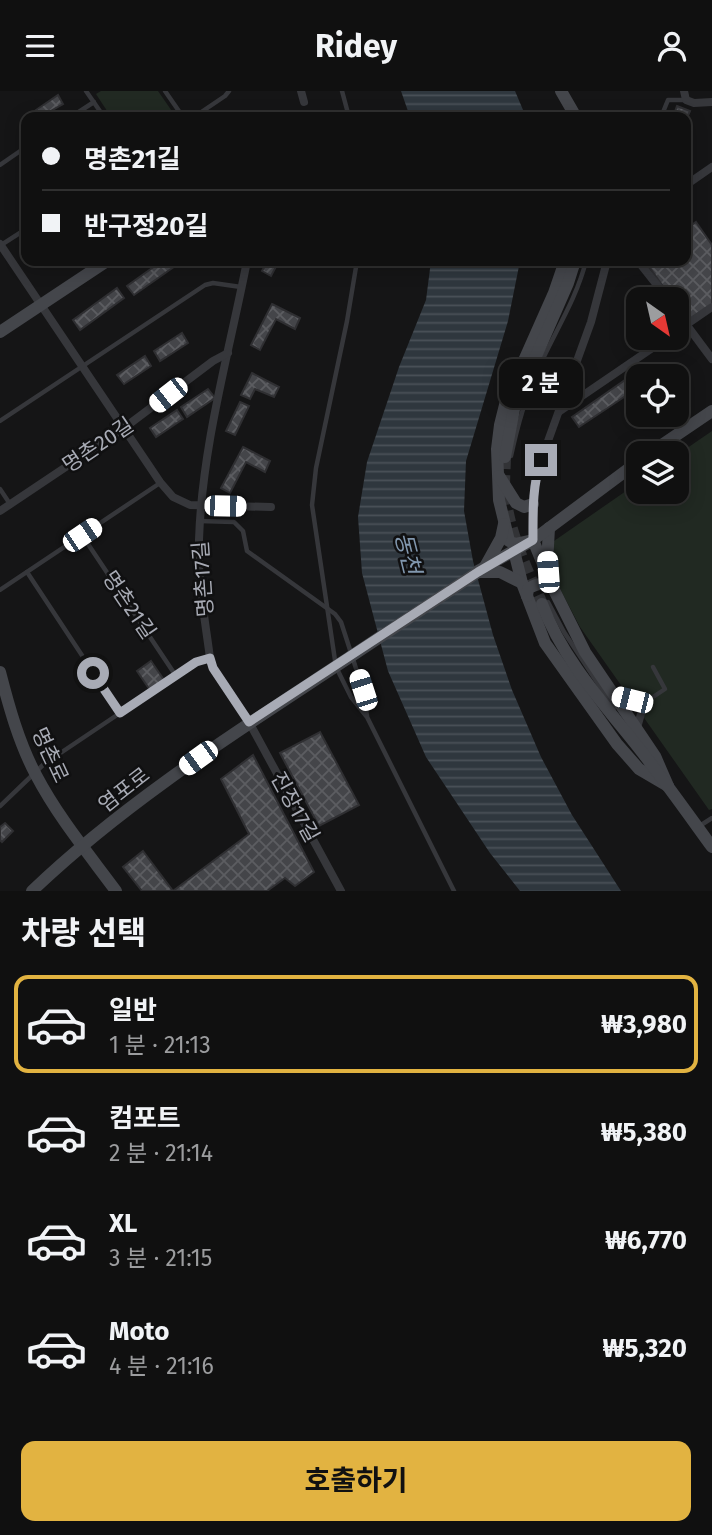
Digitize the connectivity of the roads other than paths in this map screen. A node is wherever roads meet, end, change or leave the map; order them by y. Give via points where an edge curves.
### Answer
1 (86, 91) edge
2 (165, 91) edge
3 (229, 91) edge
4 (301, 91) edge
5 (342, 91) edge
6 (561, 91) edge
7 (685, 94) edge
8 (94, 102) junction
9 (304, 102) dead end
10 (712, 102) edge
11 (79, 112) edge
12 (101, 112) edge
13 (180, 112) edge
14 (201, 112) edge
15 (348, 112) edge
16 (573, 112) edge
17 (664, 112) edge
18 (21, 150) edge
19 (0, 165) edge
20 (712, 167) edge
21 (691, 182) edge
22 (21, 232) edge
23 (0, 245) edge
24 (100, 266) edge
25 (246, 266) edge
26 (356, 266) edge
27 (563, 266) edge
28 (573, 266) edge
29 (584, 266) edge
30 (606, 266) edge
31 (642, 266) edge
32 (659, 287) edge
33 (242, 288) junction
34 (41, 305) junction
35 (712, 307) edge
36 (690, 322) edge
37 (690, 328) edge
38 (0, 332) edge
39 (649, 350) edge
40 (228, 353) junction
41 (712, 359) edge
42 (82, 367) junction
43 (560, 411) junction
44 (712, 411) edge
45 (0, 421) edge
46 (124, 428) junction
47 (668, 441) edge
48 (508, 457) joint
49 (626, 471) edge
50 (497, 473) junction
51 (160, 482) junction
52 (0, 489) edge
53 (10, 504) junction
54 (533, 505) junction
55 (202, 506) junction
56 (271, 507) dead end
57 (0, 511) edge
58 (200, 521) junction
59 (505, 521) junction
60 (549, 528) junction
61 (82, 535) junction
62 (533, 540) junction
63 (514, 551) junction
64 (481, 570) junction
65 (27, 572) junction
66 (548, 572) junction
67 (522, 583) junction
68 (552, 586) junction
69 (0, 590) edge
70 (527, 596) junction
71 (545, 603) tunnel mouth
72 (329, 610) junction
73 (210, 658) junction
74 (336, 667) junction
75 (653, 667) dead end
76 (0, 672) edge
77 (176, 676) junction
78 (614, 695) junction
79 (644, 703) junction
80 (120, 713) junction
81 (367, 717) junction
82 (249, 722) junction
83 (638, 728) junction
84 (34, 773) junction
85 (668, 786) junction
86 (0, 806) edge
87 (712, 818) edge
88 (698, 828) junction
89 (82, 847) junction
90 (712, 847) edge
91 (32, 891) edge
92 (117, 891) edge
93 (341, 891) edge
94 (454, 891) edge

1 - 8 lane
2 - 13 lane
3 - 14 lane
4 - 9 street
5 - 15 lane
6 - 16 main road
7 - 10 street via 694,103
7 - 17 lane via 668,100
8 - 11 lane
8 - 12 lane
18 - 19 lane
20 - 21 street
22 - 23 lane
23 - 34 street
24 - 34 main road
25 - 33 street, 명촌17길
26 - 72 lane via 313,486 316,538
27 - 50 main road via 506,401
28 - 48 main road via 515,404
29 - 48 lane via 535,376
30 - 43 street via 592,322
31 - 32 street
33 - 40 street, 명촌17길
33 - 42 lane via 205,285
34 - 38 main road
34 - 42 street
35 - 36 street
37 - 41 street
39 - 43 street
40 - 46 street, 명촌20길
40 - 55 street, 명촌17길
42 - 45 lane
42 - 46 street
43 - 54 street via 535,477
44 - 47 main road
46 - 51 street
46 - 53 street, 명촌20길
49 - 60 main road
50 - 54 main road via 516,503
50 - 59 main road
51 - 55 street via 173,498
51 - 61 lane
52 - 53 lane
53 - 57 street, 명촌20길
54 - 62 street
55 - 56 street
55 - 58 street, 명촌17길
58 - 72 lane via 234,521 243,531 247,551
58 - 73 street, 명촌17길
59 - 62 main road via 512,543
59 - 64 main road via 501,538
60 - 62 main road
60 - 66 main road
61 - 65 lane
61 - 77 lane, 명촌21길
62 - 63 main road
62 - 66 main road
63 - 64 main road
63 - 67 main road
64 - 67 main road via 500,572
64 - 74 main road, 염포로, bridge
65 - 69 lane
65 - 80 lane
66 - 68 main road
67 - 70 main road
68 - 70 main road via 534,585
68 - 78 main road via 585,652
70 - 85 main road via 545,643 617,744 639,769
71 - 85 main road via 547,618 580,672
72 - 74 lane
72 - 81 lane via 341,622
73 - 77 lane
73 - 82 street, 명촌17길
74 - 81 lane via 351,698
74 - 82 main road, 염포로
75 - 79 lane via 665,689
76 - 84 main road, 명촌로
77 - 80 lane
78 - 79 street
78 - 83 main road
79 - 83 street
80 - 84 lane
81 - 94 lane
82 - 89 main road, 염포로
82 - 93 street, 진장17길
83 - 85 main road
84 - 86 lane
84 - 89 main road, 명촌로
85 - 88 main road
87 - 88 lane
88 - 90 main road
89 - 91 main road, 염포로
89 - 92 main road, 명촌로

